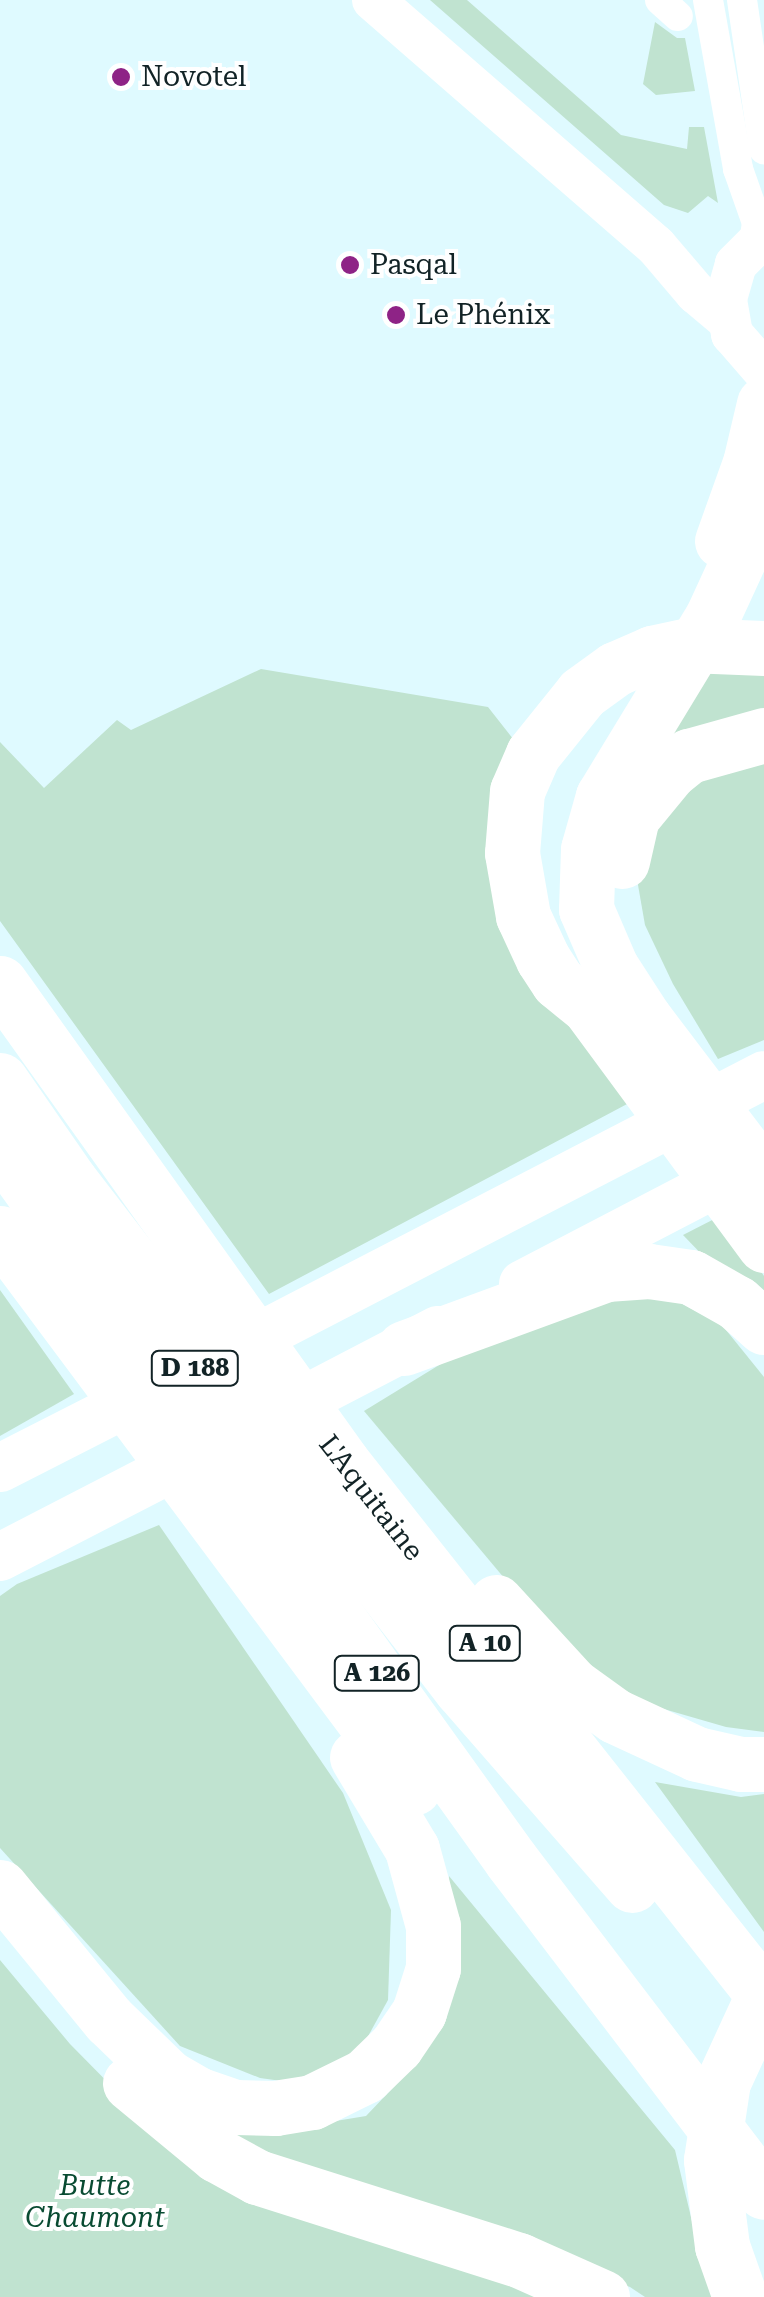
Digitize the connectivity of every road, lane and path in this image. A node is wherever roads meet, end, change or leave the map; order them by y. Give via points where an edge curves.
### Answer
1 (373, 0) edge
2 (708, 0) edge
3 (742, 0) edge
4 (764, 149) edge
5 (656, 246) junction
6 (751, 247) edge
7 (727, 319) junction
8 (764, 370) edge
9 (764, 404) edge
10 (764, 504) edge
11 (764, 648) edge
12 (764, 736) edge
13 (0, 983) edge
14 (588, 1006) junction
15 (764, 1075) edge
16 (0, 1080) edge
17 (722, 1118) junction
18 (0, 1147) edge
19 (764, 1159) edge
20 (764, 1176) edge
21 (0, 1234) edge
22 (764, 1244) edge
23 (212, 1285) junction
24 (764, 1328) edge
25 (404, 1348) junction
26 (14, 1461) edge
27 (0, 1557) edge
28 (298, 1633) junction
29 (764, 1764) edge
30 (0, 1887) edge
31 (0, 1933) edge
32 (764, 1994) edge
33 (764, 2032) edge
34 (764, 2192) edge
35 (764, 2216) edge
36 (737, 2291) edge
37 (602, 2297) edge

1 - 5 street
2 - 6 street via 738,169 757,223
3 - 4 street
5 - 6 street via 703,263
5 - 7 street
6 - 7 street via 726,300
7 - 8 street via 740,349
9 - 14 highway via 744,482 701,591 577,785 560,836 564,936
10 - 17 highway via 712,617 603,796 588,848 586,909 611,967
11 - 14 highway via 689,645 615,669 582,693 533,754 517,791 512,853 522,916 558,982
12 - 17 highway via 689,756 669,772 632,816 620,878 624,932 702,1062
13 - 23 highway, L'Aquitaine / A 10
14 - 22 highway
15 - 26 main road, D 188
16 - 33 highway, A 126 via 461,1689
17 - 20 highway
18 - 34 highway, A 126 via 511,1860
19 - 25 main road, D 188
21 - 28 highway
23 - 29 highway via 246,1304 369,1457 572,1684 659,1740 697,1754
23 - 32 highway, L'Aquitaine / A 10 via 342,1462
24 - 25 highway via 737,1303 691,1277 648,1271 606,1274
25 - 27 main road, D 188
28 - 30 highway via 324,1706 412,1848 433,1926 433,1968 419,2012 365,2076 312,2102 275,2108 236,2107 197,2094 168,2077 109,2020
28 - 35 highway via 580,1999
31 - 37 highway via 134,2087 217,2155 257,2177 519,2260
32 - 36 highway via 734,2049 715,2115 714,2208

